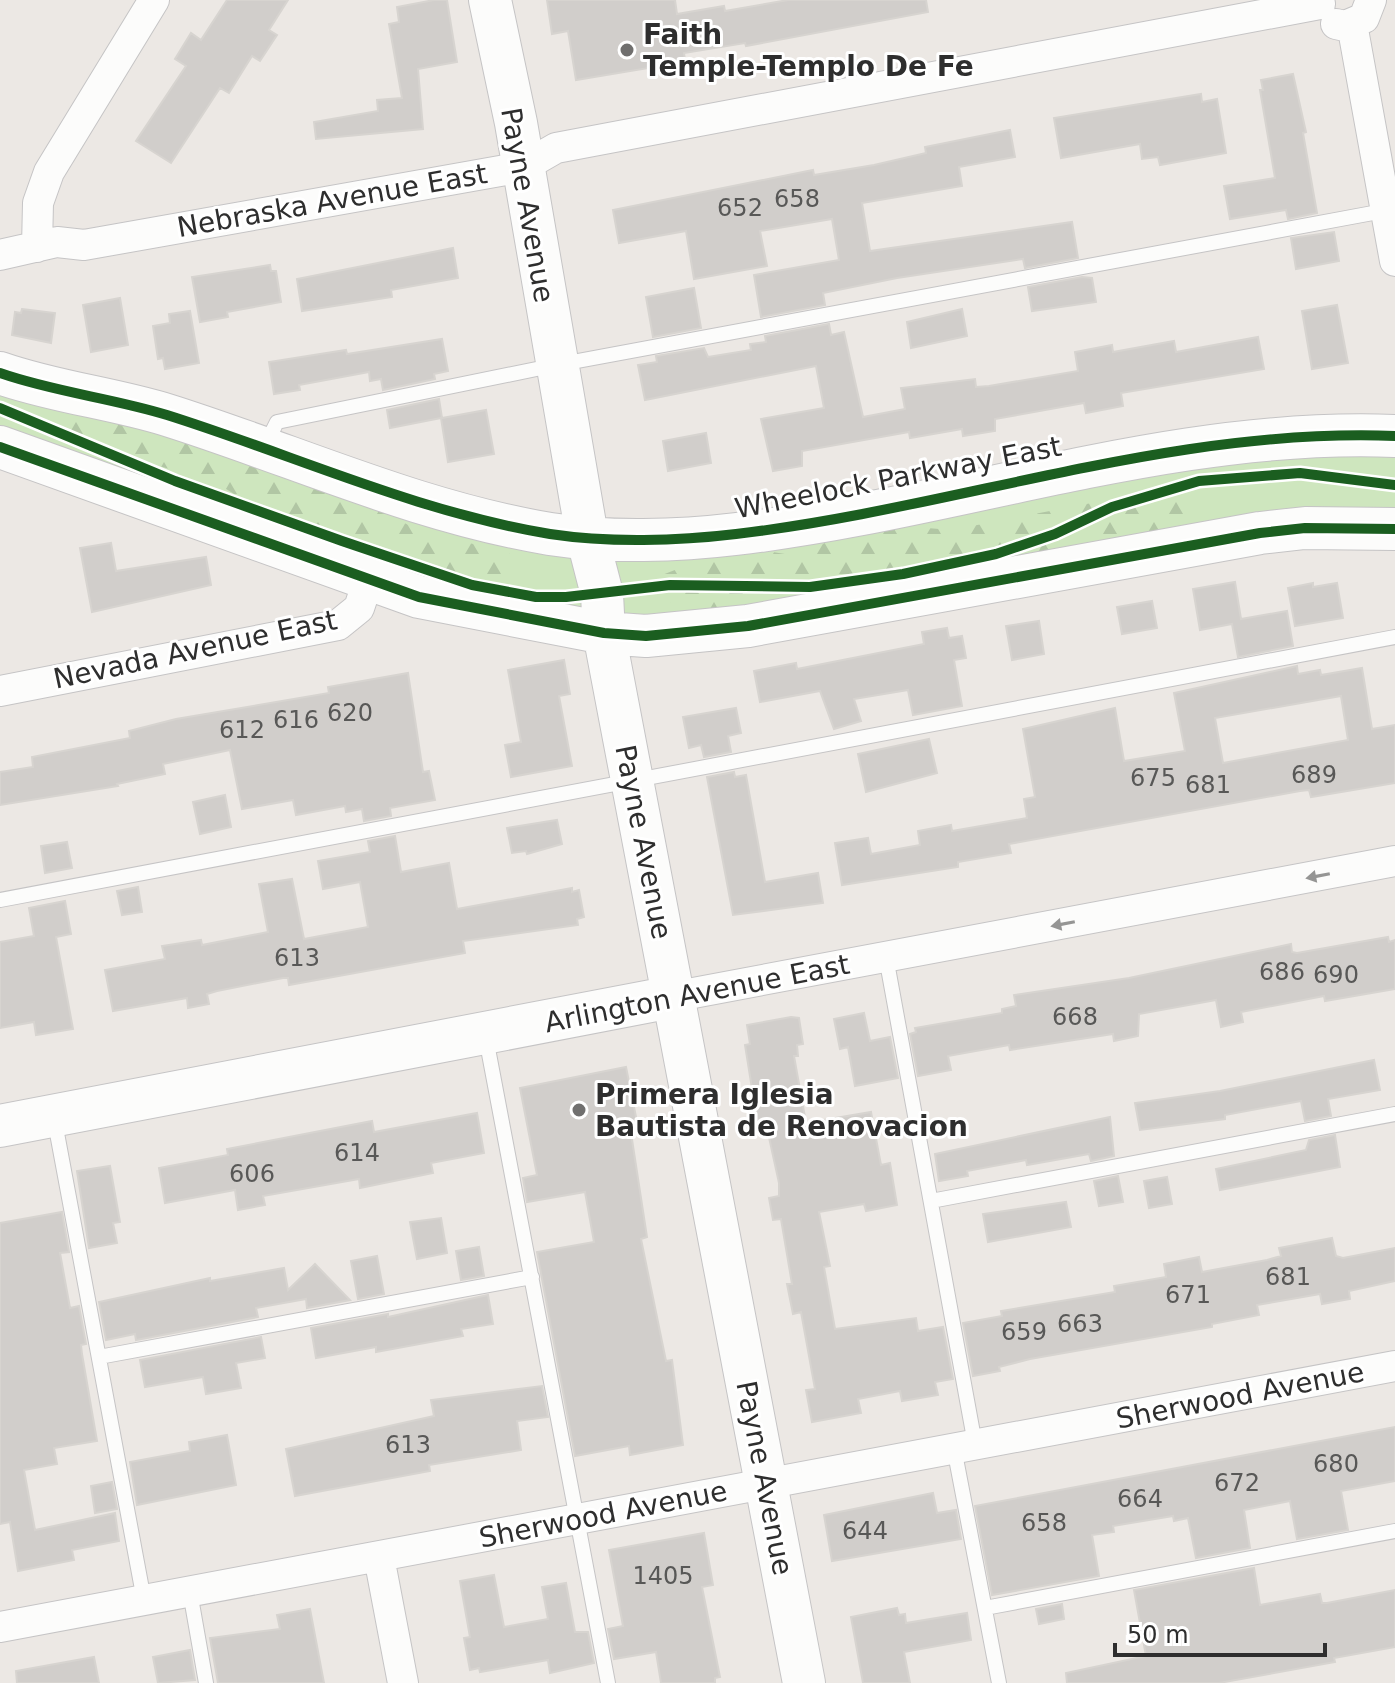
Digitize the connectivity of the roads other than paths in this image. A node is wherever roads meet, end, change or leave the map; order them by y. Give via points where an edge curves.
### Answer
1 (154, 0) edge
2 (490, 0) edge
3 (1371, 0) edge
4 (1320, 2) edge
5 (1352, 24) junction
6 (523, 167) junction
7 (1391, 210) edge
8 (37, 247) junction
9 (0, 255) edge
10 (1395, 261) edge
11 (556, 365) junction
12 (0, 373) edge
13 (1395, 436) edge
14 (0, 447) edge
15 (263, 450) junction
16 (1395, 529) edge
17 (587, 536) junction
18 (368, 581) junction
19 (604, 633) junction
20 (1395, 637) edge
21 (0, 691) edge
22 (632, 781) junction
23 (1395, 861) edge
24 (0, 900) edge
25 (886, 957) junction
26 (672, 997) junction
27 (485, 1034) junction
28 (1395, 1114) edge
29 (53, 1116) junction
30 (0, 1126) edge
31 (931, 1201) junction
32 (532, 1277) junction
33 (99, 1357) junction
34 (1395, 1366) edge
35 (965, 1446) junction
36 (766, 1484) junction
37 (578, 1519) junction
38 (1395, 1531) edge
39 (379, 1557) junction
40 (190, 1592) junction
41 (144, 1600) junction
42 (985, 1608) junction
43 (0, 1627) edge
44 (206, 1683) edge
45 (403, 1683) edge
46 (608, 1683) edge
47 (804, 1683) edge
48 (999, 1683) edge

1 - 8 street via 49,172 38,203
2 - 6 street, Payne Avenue
3 - 5 street via 1364,18
4 - 5 street via 1327,18
4 - 6 street, Nebraska Avenue East via 556,148
5 - 7 street
6 - 8 street, Nebraska Avenue East via 84,245 57,242
6 - 11 street, Payne Avenue
7 - 10 street
7 - 11 lane
8 - 9 street, Nebraska Avenue East
11 - 15 lane via 277,422
11 - 17 street, Payne Avenue
12 - 15 street, Wheelock Parkway East via 166,415
13 - 17 street, Wheelock Parkway East via 1295,437 1128,457 817,522 733,534
14 - 18 street
15 - 17 street, Wheelock Parkway East via 463,516
16 - 19 street via 1260,533 748,626 646,636
17 - 19 street, Payne Avenue via 602,594
18 - 19 street via 419,597
18 - 21 street, Nevada Avenue East via 359,608 338,625
19 - 22 street, Payne Avenue
20 - 22 lane
22 - 24 lane
22 - 26 street, Payne Avenue
23 -> 25 street, Arlington Avenue East
25 - 26 street, Arlington Avenue East
25 - 31 lane
26 - 27 street, Arlington Avenue East
26 - 36 street, Payne Avenue
27 - 29 street, Arlington Avenue East
27 - 32 lane
28 - 31 lane
29 - 30 street, Arlington Avenue East
29 - 33 lane
31 - 35 lane
32 - 33 lane
32 - 37 lane
33 - 41 lane
34 - 35 street, Sherwood Avenue
35 - 36 street, Sherwood Avenue
35 - 42 lane
36 - 37 street, Sherwood Avenue
36 - 47 street, Payne Avenue
37 - 39 street, Sherwood Avenue
37 - 46 lane
38 - 42 lane
39 - 40 street, Sherwood Avenue
39 - 45 street
40 - 41 street, Sherwood Avenue
40 - 44 lane
41 - 43 street, Sherwood Avenue
42 - 48 lane

